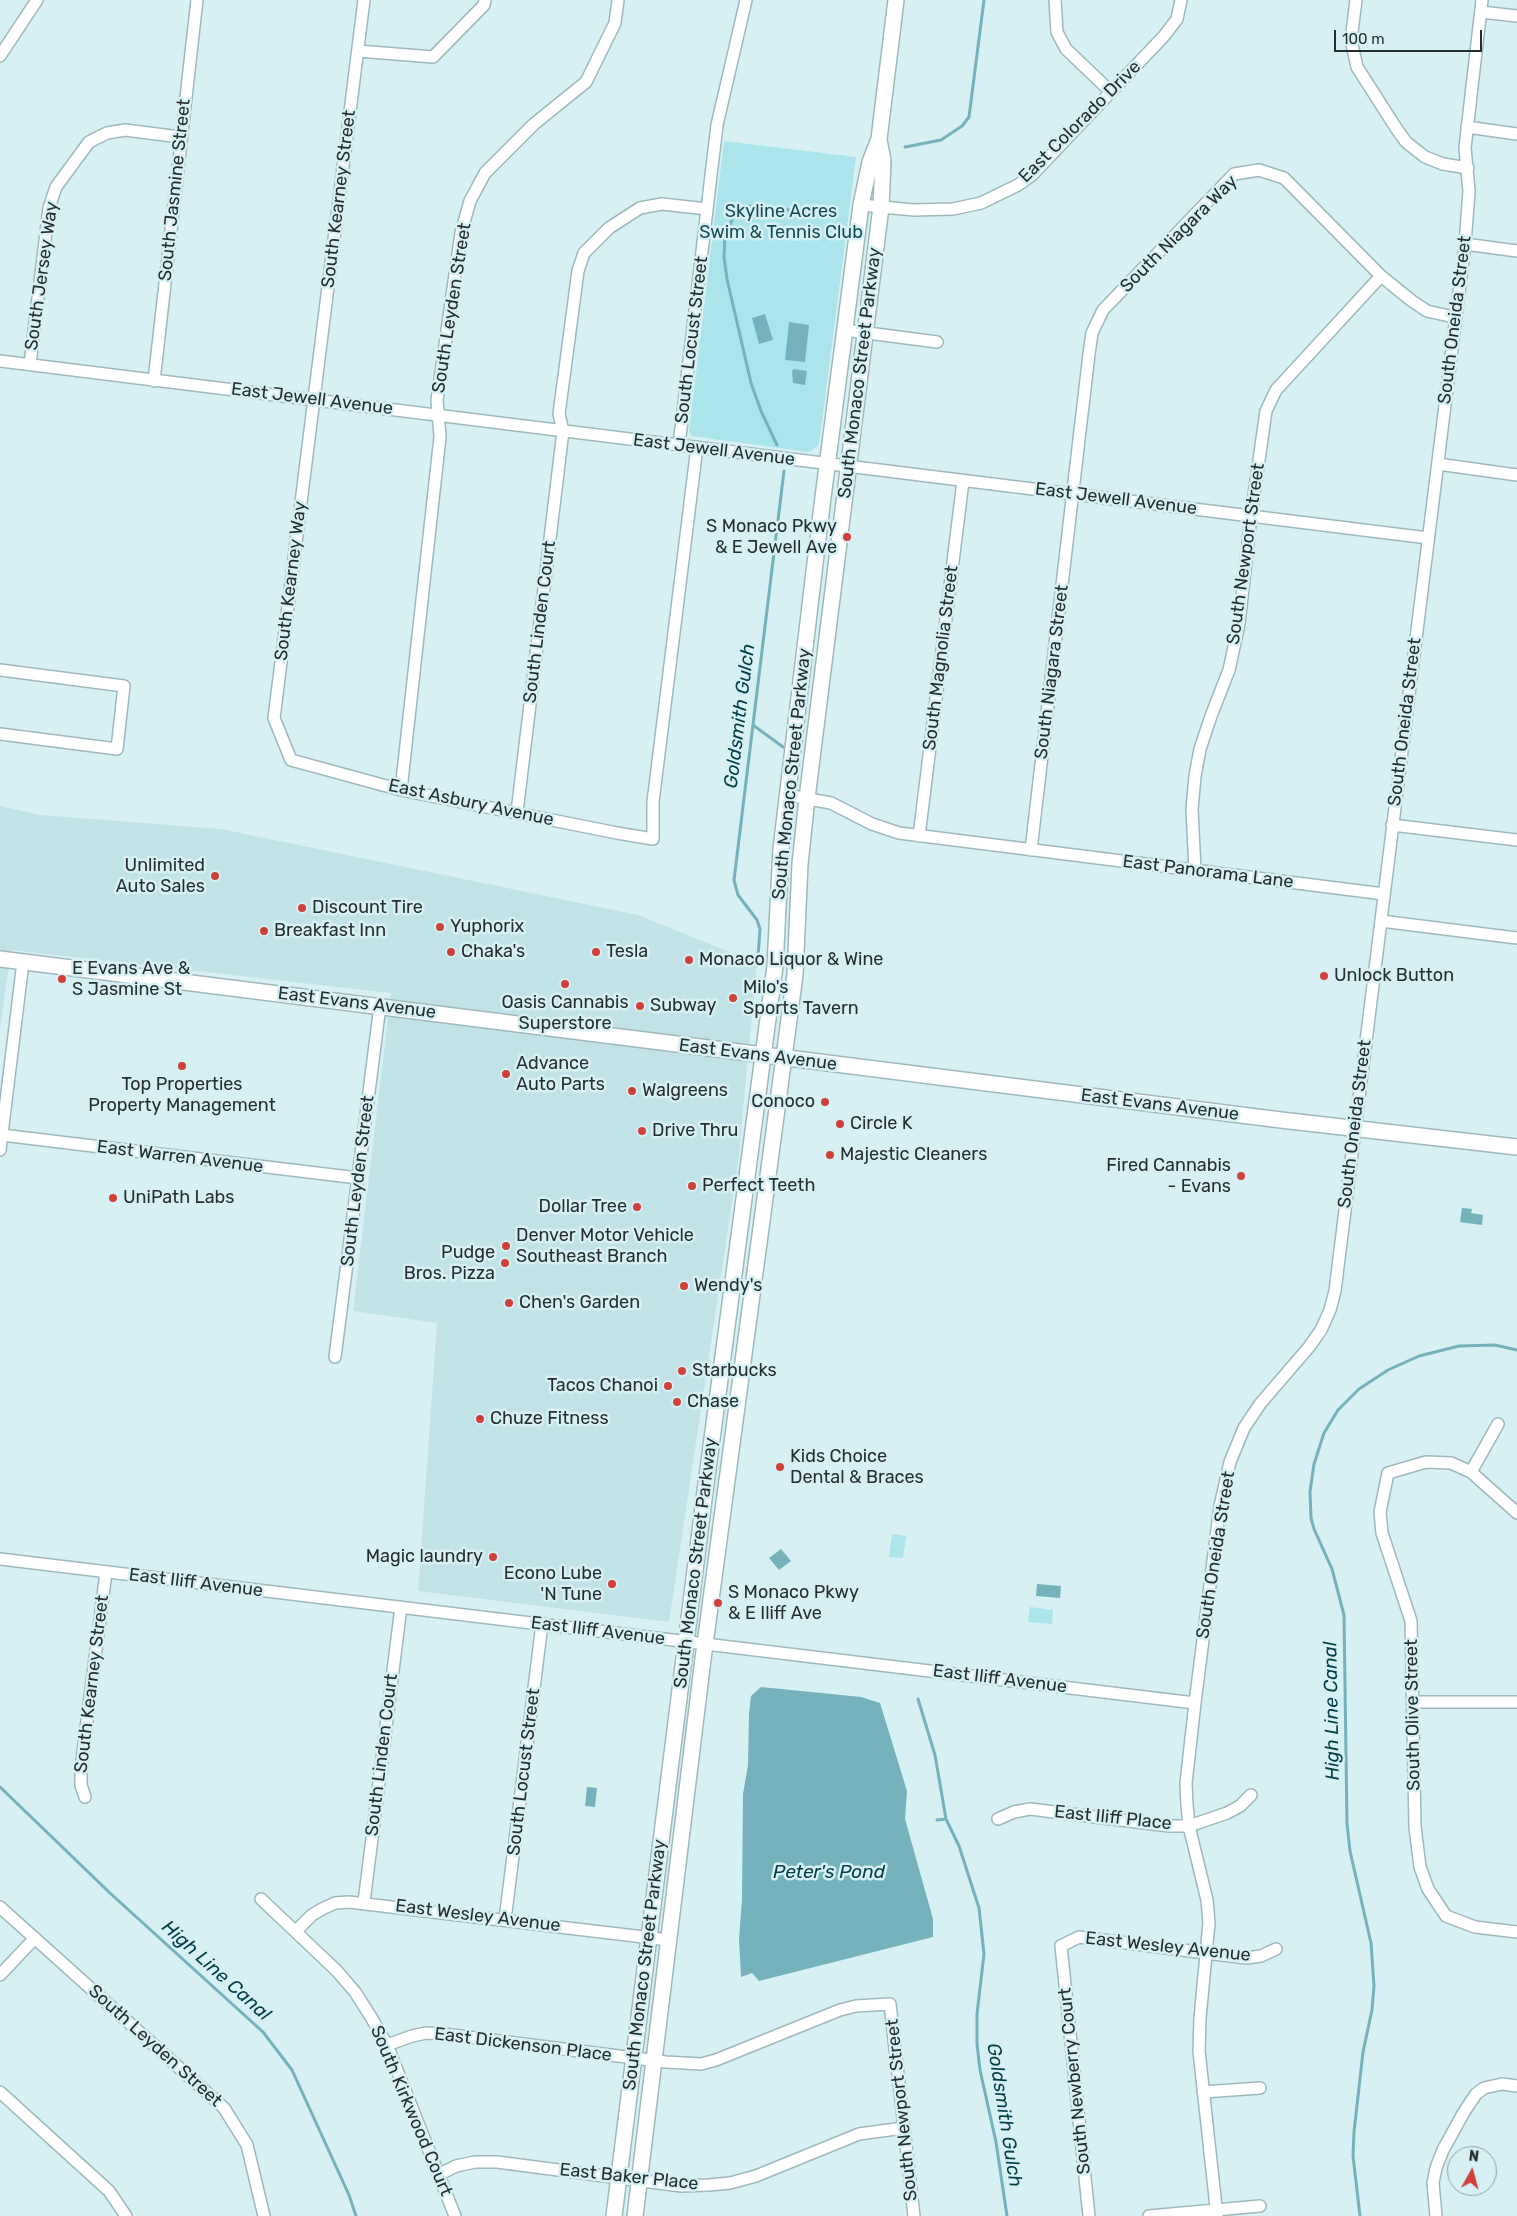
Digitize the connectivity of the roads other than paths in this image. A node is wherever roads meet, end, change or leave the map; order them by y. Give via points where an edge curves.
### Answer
1 (37, 0) edge
2 (197, 0) edge
3 (364, 0) edge
4 (485, 0) edge
5 (618, 0) edge
6 (746, 0) edge
7 (896, 0) edge
8 (1054, 0) edge
9 (1181, 0) edge
10 (1356, 0) edge
11 (1481, 6) edge
12 (1517, 16) edge
13 (358, 51) junction
14 (0, 56) edge
15 (1111, 92) junction
16 (1467, 127) junction
17 (1517, 134) edge
18 (180, 137) junction
19 (879, 138) junction
20 (1468, 168) junction
21 (861, 205) junction
22 (881, 207) junction
23 (707, 209) junction
24 (1465, 244) junction
25 (1517, 250) edge
26 (1382, 276) junction
27 (1454, 317) junction
28 (845, 330) junction
29 (865, 333) junction
30 (937, 342) dead end
31 (0, 361) edge
32 (30, 364) junction
33 (154, 381) junction
34 (313, 398) junction
35 (438, 415) junction
36 (564, 431) junction
37 (679, 445) junction
38 (697, 447) junction
39 (828, 464) junction
40 (1438, 464) junction
41 (848, 467) junction
42 (1517, 475) edge
43 (963, 481) junction
44 (1072, 494) junction
45 (1251, 516) junction
46 (1428, 538) junction
47 (0, 670) edge
48 (0, 734) edge
49 (291, 760) joint
50 (401, 790) junction
51 (787, 795) junction
52 (807, 798) junction
53 (517, 812) junction
54 (1392, 825) junction
55 (919, 836) junction
56 (653, 838) joint
57 (1517, 838) edge
58 (1031, 850) junction
59 (1195, 870) junction
60 (1384, 894) junction
61 (1380, 921) junction
62 (1517, 938) edge
63 (0, 959) edge
64 (23, 962) junction
65 (380, 1006) junction
66 (764, 1055) junction
67 (784, 1058) junction
68 (1355, 1129) junction
69 (2, 1135) junction
70 (1517, 1147) edge
71 (0, 1150) edge
72 (358, 1178) junction
73 (335, 1357) dead end
74 (1498, 1424) dead end
75 (1471, 1472) junction
76 (1517, 1513) edge
77 (0, 1559) edge
78 (106, 1572) junction
79 (401, 1608) junction
80 (542, 1624) junction
81 (685, 1641) junction
82 (705, 1644) junction
83 (1413, 1702) junction
84 (1517, 1702) edge
85 (1195, 1703) junction
86 (1251, 1795) dead end
87 (85, 1797) dead end
88 (998, 1819) dead end
89 (1189, 1826) junction
90 (262, 1899) dead end
91 (364, 1902) junction
92 (0, 1907) edge
93 (505, 1920) junction
94 (296, 1931) junction
95 (1517, 1932) edge
96 (648, 1937) junction
97 (35, 1938) junction
98 (668, 1940) junction
99 (1061, 1946) joint
100 (1276, 1949) dead end
101 (1206, 1953) junction
102 (0, 1975) edge
103 (890, 2004) joint
104 (387, 2045) junction
105 (633, 2058) junction
106 (654, 2061) junction
107 (1517, 2086) edge
108 (1260, 2088) dead end
109 (0, 2092) edge
110 (1203, 2092) junction
111 (903, 2128) junction
112 (438, 2175) junction
113 (619, 2177) junction
114 (639, 2180) junction
115 (1260, 2206) dead end
116 (1217, 2213) edge
117 (126, 2216) edge
118 (264, 2216) edge
119 (455, 2216) edge
120 (614, 2216) edge
121 (635, 2216) edge
122 (914, 2216) edge
123 (1089, 2216) edge
124 (1149, 2216) edge
125 (1436, 2216) edge

1 - 14 street
2 - 18 street, South Jasmine Street
3 - 13 street, South Kearney Street
4 - 13 street via 484,5 433,57
5 - 35 street, South Leyden Street via 615,23 586,82 534,124 484,173 470,201 461,233 436,400
6 - 23 street, South Locust Street via 717,125
7 - 19 main road, South Monaco Street Parkway
8 - 15 street via 1057,32 1066,49
9 - 15 street, East Colorado Drive via 1177,19
10 - 20 street via 1351,40 1358,67 1396,128 1406,142 1425,157
11 - 12 street
11 - 16 street, South Oneida Street
13 - 34 street, South Kearney Street
15 - 22 street, East Colorado Drive via 1032,175 1003,194 953,209
16 - 17 street
16 - 20 street, South Oneida Street via 1465,148
18 - 32 street, South Jersey Way via 125,130 107,133 89,142 56,187 49,208
18 - 33 street, South Jasmine Street
19 - 21 main road, South Monaco Street Parkway
19 - 22 main road, South Monaco Street Parkway via 883,161
20 - 24 street, South Oneida Street
21 - 22 street, East Colorado Drive
21 - 28 main road, South Monaco Street Parkway
22 - 29 main road, South Monaco Street Parkway
23 - 36 street, South Linden Court via 662,204 640,208 609,228 584,253 578,271 559,414
23 - 37 street, South Locust Street
24 - 25 street
24 - 27 street, South Oneida Street
26 - 27 street, South Niagara Way via 1427,311
26 - 44 street, South Niagara Way via 1284,178 1259,170 1234,174 1102,310 1092,333
26 - 45 street, South Newport Street via 1276,390 1266,411
27 - 40 street, South Oneida Street
28 - 29 street
28 - 39 main road, South Monaco Street Parkway
29 - 30 street
29 - 41 main road, South Monaco Street Parkway
31 - 32 street, East Jewell Avenue
32 - 33 street, East Jewell Avenue
33 - 34 street, East Jewell Avenue
34 - 35 street, East Jewell Avenue
34 - 49 street, South Kearney Way via 274,718
35 - 36 street, East Jewell Avenue
35 - 50 street, South Leyden Street via 440,437
36 - 37 street, East Jewell Avenue
36 - 53 street, South Linden Court
37 - 38 street, East Jewell Avenue
38 - 39 street, East Jewell Avenue
38 - 56 street, South Locust Street via 652,802
39 - 41 street, East Jewell Avenue
39 - 51 main road, South Monaco Street Parkway
40 - 42 street
40 - 46 street, South Oneida Street
41 - 43 street, East Jewell Avenue
41 - 52 main road, South Monaco Street Parkway
43 - 44 street, East Jewell Avenue
43 - 55 street, South Magnolia Street
44 - 45 street, East Jewell Avenue
44 - 58 street, South Niagara Street
45 - 46 street, East Jewell Avenue
45 - 59 street, South Newport Street via 1239,624 1229,670 1208,724 1195,776 1192,809
46 - 54 street, South Oneida Street
47 - 48 street via 124,686 117,749
49 - 50 street, East Asbury Avenue
50 - 53 street, East Asbury Avenue
51 - 52 street
51 - 66 main road, South Monaco Street Parkway via 777,944
52 - 55 street via 840,806 883,829
52 - 67 main road, South Monaco Street Parkway via 800,864 796,964
53 - 56 street, East Asbury Avenue via 617,834
54 - 57 street
54 - 60 street, South Oneida Street
55 - 58 street
58 - 59 street, East Panorama Lane
59 - 60 street, East Panorama Lane
60 - 61 street, South Oneida Street
61 - 62 street
61 - 68 street, South Oneida Street
63 - 64 main road, East Evans Avenue
64 - 65 main road, East Evans Avenue
64 - 69 street
65 - 66 main road, East Evans Avenue
65 - 72 street, South Leyden Street
66 - 67 main road, East Evans Avenue
66 - 81 main road, South Monaco Street Parkway
67 - 68 main road, East Evans Avenue
67 - 82 main road, South Monaco Street Parkway
68 - 70 main road, East Evans Avenue
68 - 85 street, South Oneida Street via 1330,1310 1314,1340 1253,1414 1238,1441 1225,1478
69 - 71 street
69 - 72 street, East Warren Avenue
72 - 73 street, South Leyden Street
74 - 75 street
75 - 76 street
75 - 83 street, South Olive Street via 1451,1463 1426,1462 1388,1473 1380,1512 1382,1533 1411,1621
77 - 78 street, East Iliff Avenue
78 - 79 street, East Iliff Avenue
78 - 87 street, South Kearney Street via 81,1768
79 - 80 street, East Iliff Avenue
79 - 91 street, South Linden Court
80 - 81 street, East Iliff Avenue
80 - 93 street, South Locust Street
81 - 82 street, East Iliff Avenue
81 - 96 main road, South Monaco Street Parkway
82 - 85 street, East Iliff Avenue
82 - 98 main road, South Monaco Street Parkway
83 - 84 street
83 - 95 street, South Olive Street via 1416,1845 1428,1889 1446,1916 1475,1927
85 - 89 street, South Oneida Street via 1186,1784
86 - 89 street, East Iliff Place via 1227,1814
88 - 89 street, East Iliff Place via 1030,1809
89 - 101 street, South Oneida Street via 1207,1900
90 - 94 street, South Kirkwood Court
91 - 93 street, East Wesley Avenue
91 - 94 street, East Wesley Avenue via 334,1903 312,1915
92 - 97 street, South Leyden Street
93 - 96 street, East Wesley Avenue
94 - 104 street, South Kirkwood Court via 356,1992
96 - 98 street, East Wesley Avenue
96 - 105 main road, South Monaco Street Parkway
97 - 102 street
97 - 118 street, South Leyden Street via 224,2108 246,2145
98 - 106 main road, South Monaco Street Parkway
99 - 101 street, East Wesley Avenue via 1080,1937
99 - 123 street, South Newberry Court
100 - 101 street, East Wesley Avenue via 1262,1956 1246,1958
101 - 110 street, South Oneida Street via 1199,2051
103 - 106 street, East Dickenson Place via 840,2010 706,2063
103 - 111 street, South Newport Street
104 - 105 street, East Dickenson Place via 426,2033
104 - 112 street, South Kirkwood Court
105 - 106 street, East Dickenson Place
105 - 113 main road, South Monaco Street Parkway
106 - 114 main road, South Monaco Street Parkway
107 - 125 street via 1502,2084 1484,2088 1464,2112 1442,2150 1436,2168 1433,2183
108 - 110 street
109 - 117 street via 109,2191
110 - 116 street, South Oneida Street
111 - 114 street, East Baker Place via 859,2134 756,2176 730,2183 681,2186
111 - 122 street, South Newport Street
112 - 113 street, East Baker Place via 456,2166 497,2162
112 - 119 street, South Kirkwood Court
113 - 114 street, East Baker Place
113 - 120 main road, South Monaco Street Parkway
114 - 121 main road, South Monaco Street Parkway
115 - 116 street
116 - 124 street

